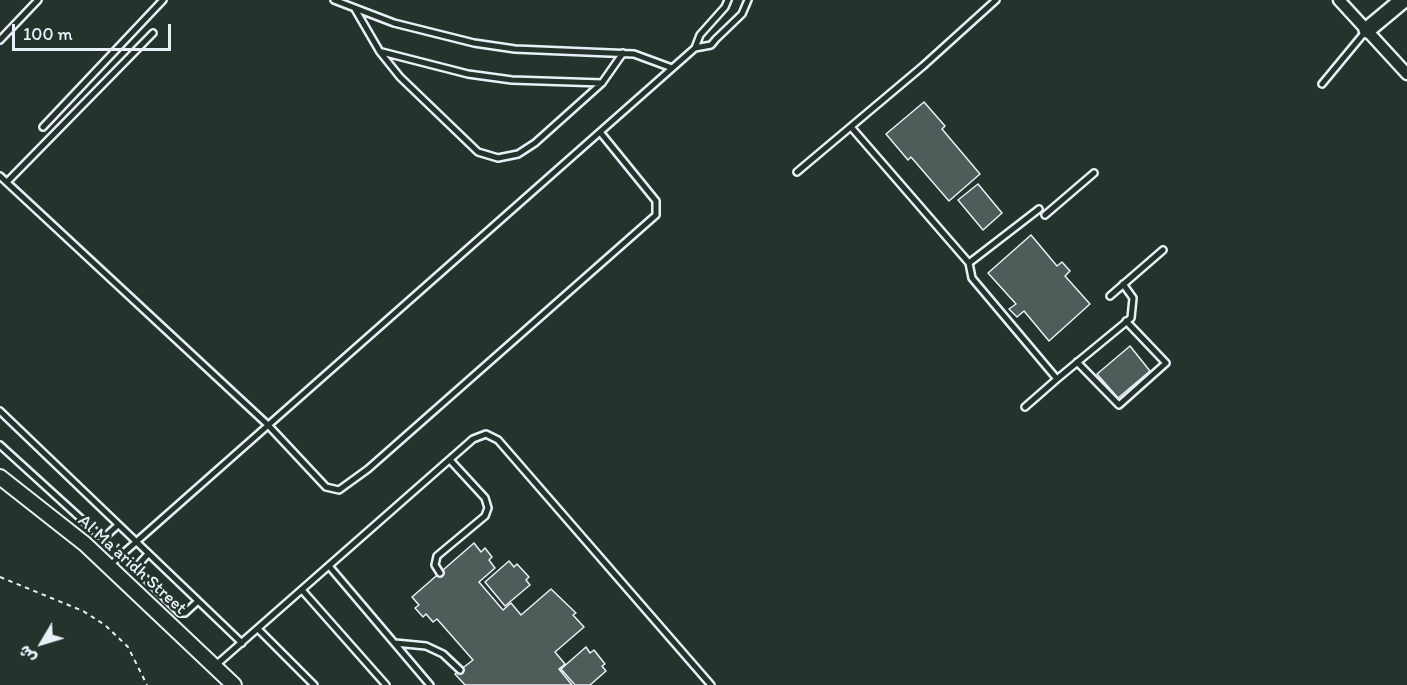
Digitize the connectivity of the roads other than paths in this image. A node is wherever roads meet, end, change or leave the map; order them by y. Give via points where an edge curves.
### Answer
1 (38, 0) edge
2 (163, 0) edge
3 (334, 0) edge
4 (728, 0) edge
5 (748, 0) edge
6 (996, 0) edge
7 (1339, 0) edge
8 (1403, 0) edge
9 (355, 9) junction
10 (1367, 30) junction
11 (153, 33) dead end
12 (0, 40) edge
13 (695, 48) junction
14 (380, 52) junction
15 (623, 53) junction
16 (672, 68) junction
17 (1407, 74) edge
18 (602, 83) junction
19 (1322, 84) dead end
20 (44, 127) dead end
21 (851, 128) junction
22 (600, 132) junction
23 (797, 172) dead end
24 (1094, 173) dead end
25 (0, 176) edge
26 (7, 183) junction
27 (1039, 209) dead end
28 (1044, 215) dead end
29 (1163, 250) dead end
30 (969, 263) junction
31 (1123, 285) junction
32 (1110, 296) dead end
33 (1126, 321) junction
34 (1077, 362) junction
35 (1057, 379) junction
36 (1025, 407) dead end
37 (0, 411) edge
38 (268, 424) junction
39 (0, 445) edge
40 (450, 460) junction
41 (0, 477) edge
42 (118, 525) junction
43 (135, 541) junction
44 (148, 554) junction
45 (108, 566) junction
46 (329, 566) junction
47 (440, 573) dead end
48 (302, 590) junction
49 (198, 601) junction
50 (258, 629) junction
51 (242, 643) junction
52 (395, 643) junction
53 (215, 666) junction
54 (460, 670) dead end
55 (234, 685) edge
56 (314, 685) edge
57 (386, 685) edge
58 (430, 685) edge
59 (711, 685) edge

1 - 12 lane
2 - 20 lane
3 - 9 lane
4 - 13 lane via 700,35
5 - 13 lane via 742,14 711,45
6 - 21 lane
7 - 10 street
8 - 10 main road
9 - 14 lane
9 - 15 lane via 434,35 474,43
10 - 17 street
10 - 19 lane
11 - 26 lane
13 - 16 lane
14 - 18 lane via 468,74 512,80
14 - 18 lane via 462,139 478,153 498,158 518,154 535,143
15 - 16 lane via 644,56
15 - 18 lane
16 - 22 lane
21 - 23 lane
21 - 30 lane
22 - 38 lane
22 - 38 lane via 656,201 656,215 368,469 339,490 326,487
24 - 28 lane
25 - 26 lane
26 - 38 lane
27 - 30 lane
29 - 31 lane
30 - 35 lane via 972,278
31 - 32 lane
31 - 33 lane via 1132,298 1131,318
33 - 34 lane
33 - 34 lane via 1166,363 1119,405
34 - 35 lane
35 - 36 lane
37 - 42 lane
38 - 43 lane
39 - 42 lane via 99,535 107,535
40 - 46 lane
40 - 47 lane via 485,498 488,508 485,516 437,556 435,565
40 - 59 lane via 477,436 494,437
41 - 45 main road, Al Ma'aridh Street
42 - 43 lane
43 - 44 lane
43 - 45 lane
44 - 49 lane
44 - 49 lane via 138,565 138,571 180,613
45 - 53 main road, Al Ma'aridh Street
46 - 48 lane
46 - 52 lane
48 - 50 lane
48 - 57 lane
49 - 51 lane
50 - 51 lane
50 - 56 lane
51 - 53 lane
52 - 54 lane via 426,646 443,654
52 - 58 lane
53 - 55 main road, Al Ma'aridh Street

